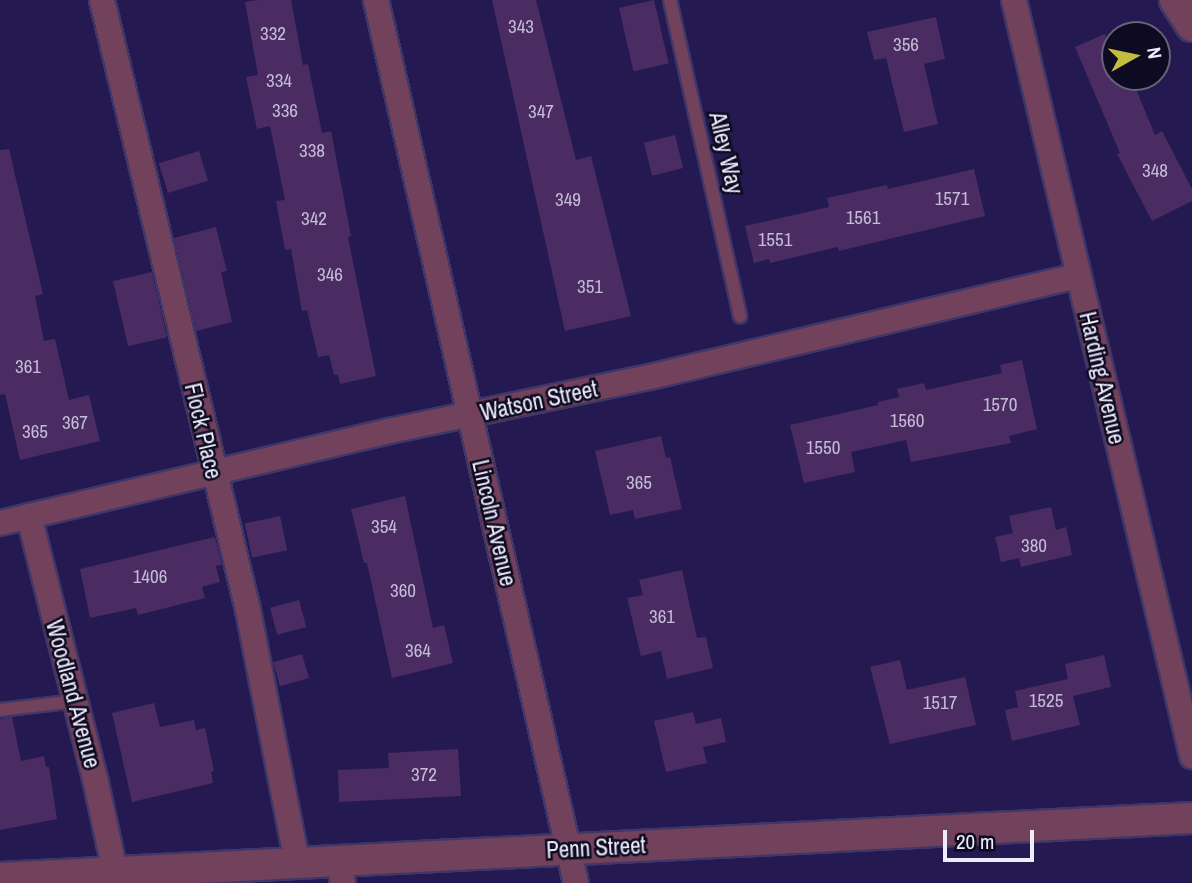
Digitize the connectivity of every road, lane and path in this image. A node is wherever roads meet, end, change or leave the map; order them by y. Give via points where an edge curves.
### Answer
1 (102, 0) edge
2 (376, 0) edge
3 (670, 0) edge
4 (1014, 0) edge
5 (1175, 0) edge
6 (1192, 26) edge
7 (1078, 276) junction
8 (740, 316) dead end
9 (470, 415) junction
10 (213, 472) junction
11 (29, 516) junction
12 (0, 523) edge
13 (76, 701) junction
14 (0, 710) edge
15 (1192, 756) edge
16 (1192, 818) edge
17 (569, 849) junction
18 (298, 863) junction
19 (341, 872) edge
20 (129, 876) edge
21 (0, 878) edge
22 (576, 883) edge

1 - 10 street, Flock Place
2 - 9 street, Lincoln Avenue
3 - 8 lane, Alley Way
4 - 7 street, Harding Avenue
5 - 6 street
7 - 9 street, Watson Street
7 - 15 street, Harding Avenue
9 - 10 street, Watson Street
9 - 17 street, Lincoln Avenue
10 - 11 street, Watson Street
10 - 18 street, Flock Place via 248,611
11 - 12 street, Watson Street
11 - 13 street, Woodland Avenue
13 - 14 lane
13 - 20 street, Woodland Avenue
16 - 17 street, Penn Street
17 - 19 street, Penn Street
17 - 22 street, Lincoln Avenue
18 - 19 street, Penn Street
18 - 20 street, Penn Street
20 - 21 street, Penn Street

